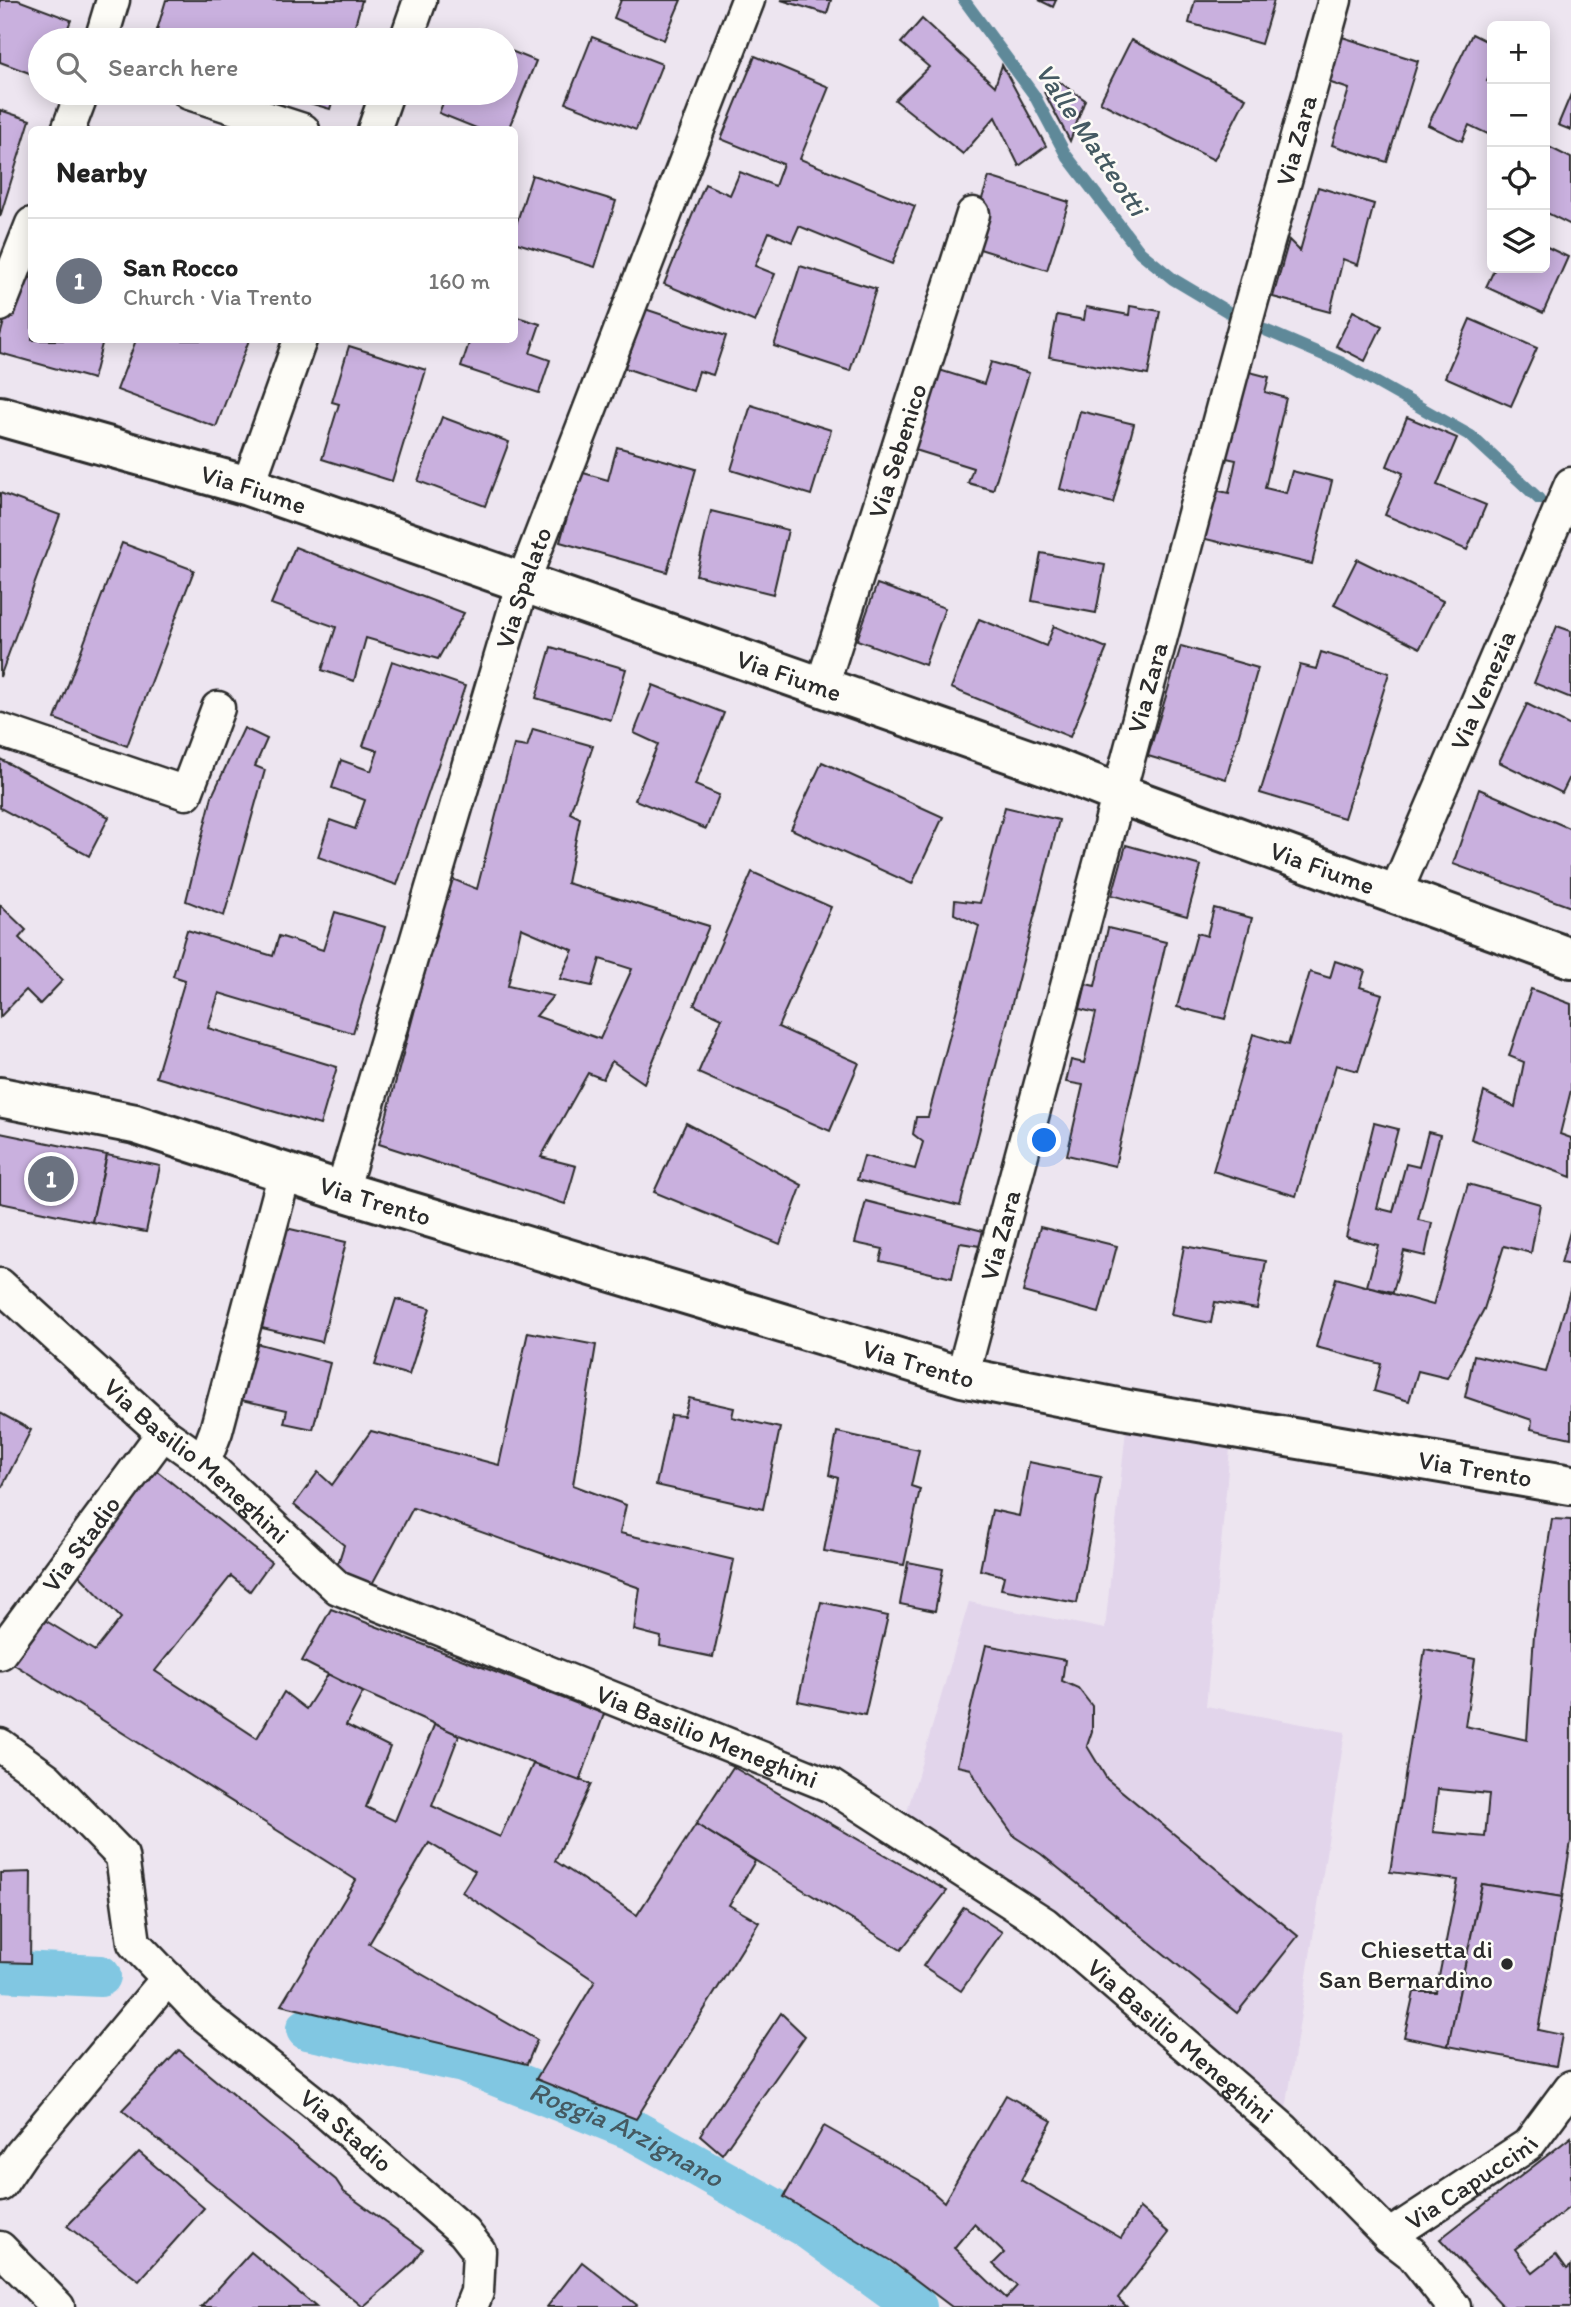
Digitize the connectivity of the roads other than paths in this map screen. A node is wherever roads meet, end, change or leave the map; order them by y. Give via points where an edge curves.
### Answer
1 (113, 0) edge
2 (420, 0) edge
3 (748, 0) edge
4 (1335, 0) edge
5 (105, 28) edge
6 (410, 28) edge
7 (77, 105) edge
8 (227, 105) edge
9 (383, 105) edge
10 (70, 126) edge
11 (291, 126) edge
12 (375, 126) edge
13 (973, 214) dead end
14 (28, 234) edge
15 (0, 305) edge
16 (299, 343) edge
17 (0, 416) edge
18 (248, 486) junction
19 (1567, 507) edge
20 (523, 582) junction
21 (822, 686) junction
22 (218, 708) dead end
23 (0, 730) edge
24 (1119, 794) junction
25 (1395, 894) junction
26 (1571, 958) edge
27 (0, 1097) edge
28 (285, 1172) junction
29 (342, 1191) junction
30 (0, 1285) edge
31 (962, 1377) junction
32 (163, 1433) junction
33 (204, 1462) junction
34 (1571, 1485) edge
35 (0, 1653) edge
36 (0, 1745) edge
37 (168, 1978) junction
38 (1571, 2087) edge
39 (0, 2185) edge
40 (1389, 2236) junction
41 (0, 2248) edge
42 (58, 2307) edge
43 (471, 2307) edge
44 (1454, 2307) edge

1 - 5 street
2 - 6 street
3 - 20 street, Via Spalato
4 - 24 street, Via Zara
7 - 10 street
8 - 11 street
9 - 12 street
13 - 21 street, Via Sebenico
14 - 15 street
16 - 18 street
17 - 18 street, Via Fiume
18 - 20 street, Via Fiume
19 - 25 street, Via Venezia
20 - 21 street, Via Fiume
20 - 29 street, Via Spalato
21 - 24 street, Via Fiume
22 - 23 street via 186,793
24 - 25 street, Via Fiume
24 - 31 street, Via Zara
25 - 26 street, Via Fiume
27 - 28 street, Via Trento via 135,1124
28 - 29 street, Via Trento
28 - 33 street, Via Trento
29 - 31 street, Via Trento
30 - 32 street, Via Basilio Meneghini
31 - 34 street, Via Trento
32 - 33 street, Via Basilio Meneghini
32 - 35 street, Via Stadio
33 - 40 street, Via Basilio Meneghini via 338,1588 831,1786 1045,1924 1283,2129
36 - 37 street, Via Stadio via 47,1779 122,1856 134,1942
37 - 39 street
37 - 43 street, Via Stadio via 200,2012 327,2113 464,2232 479,2251 477,2292
38 - 40 street, Via Capuccini via 1528,2146
40 - 44 street, Via Basilio Meneghini via 1412,2253
41 - 42 street

